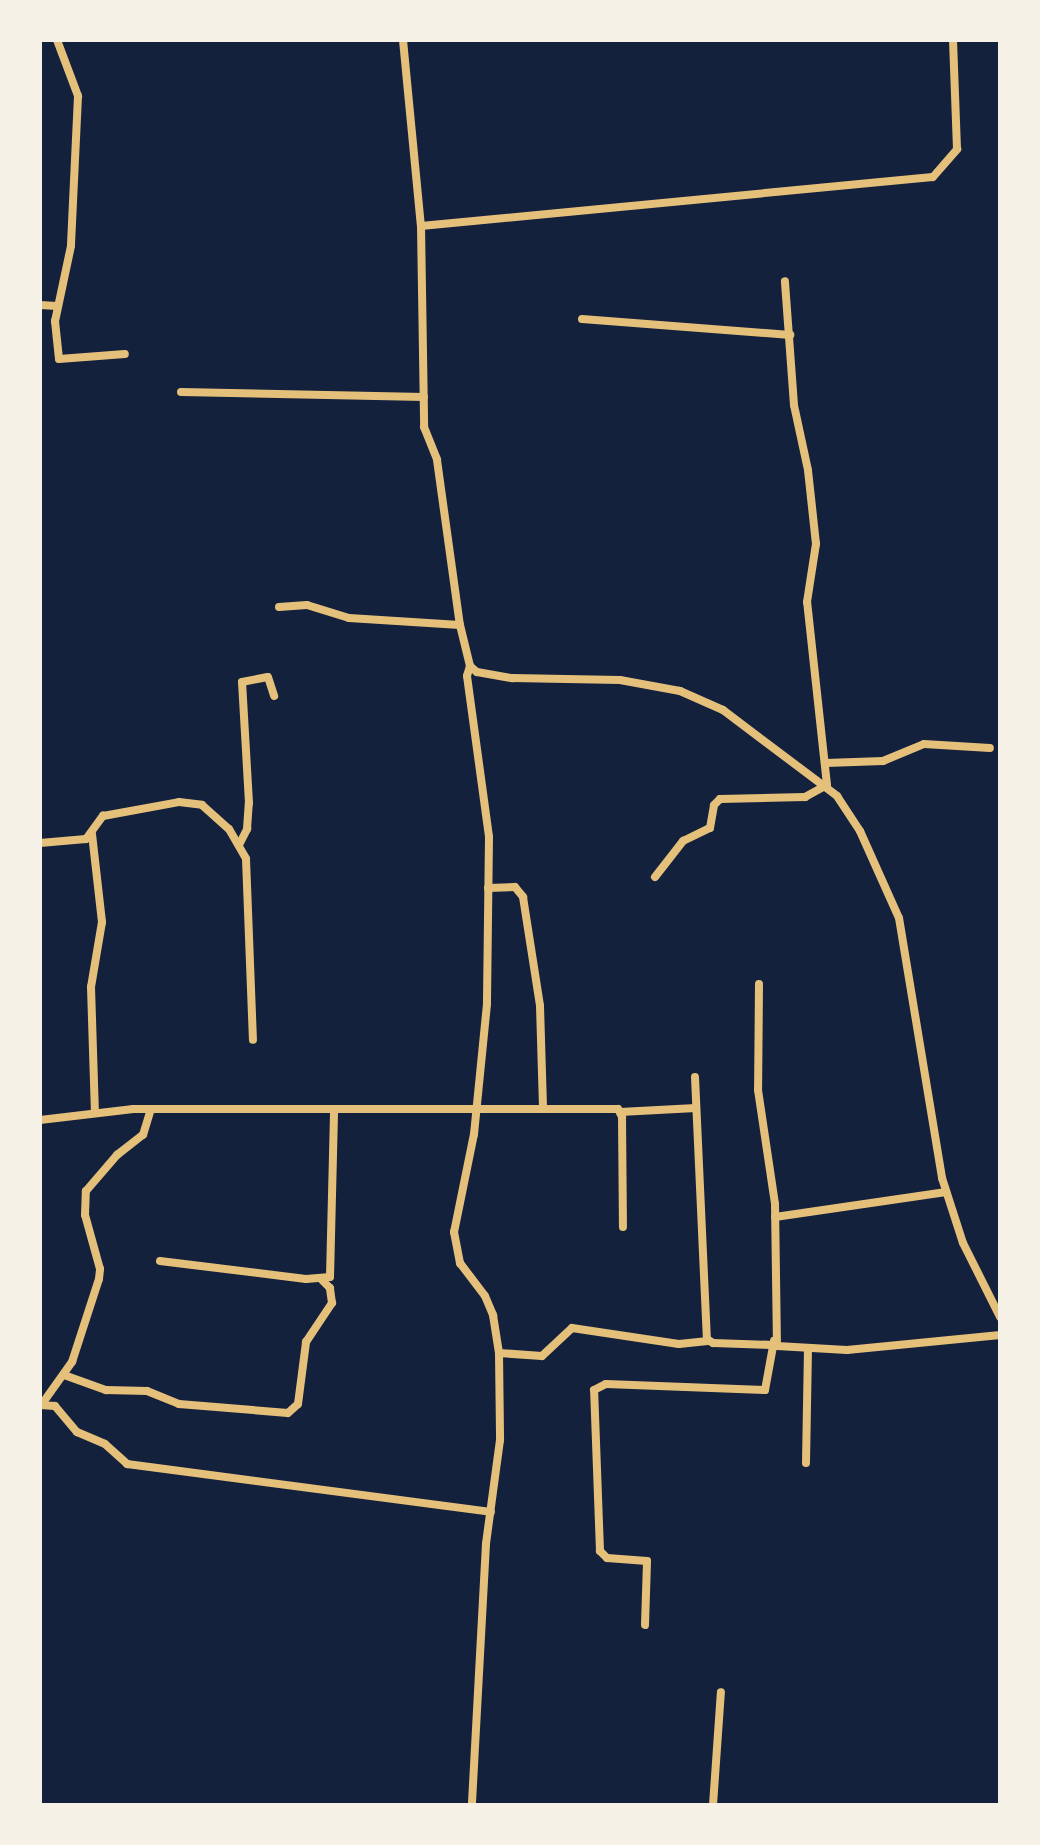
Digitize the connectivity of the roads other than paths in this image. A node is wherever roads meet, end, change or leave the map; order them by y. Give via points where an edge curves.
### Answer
1 (57, 40) edge
2 (403, 40) edge
3 (953, 40) edge
4 (420, 226) junction
5 (785, 281) dead end
6 (40, 305) edge
7 (57, 306) junction
8 (582, 319) dead end
9 (790, 336) junction
10 (125, 354) dead end
11 (181, 392) dead end
12 (424, 397) junction
13 (279, 607) dead end
14 (460, 625) junction
15 (470, 666) junction
16 (274, 696) dead end
17 (990, 748) dead end
18 (826, 763) junction
19 (827, 786) junction
20 (92, 834) junction
21 (40, 843) edge
22 (240, 843) junction
23 (655, 877) dead end
24 (488, 888) junction
25 (760, 984) dead end
26 (253, 1040) dead end
27 (695, 1076) dead end
28 (476, 1106) junction
29 (696, 1108) junction
30 (151, 1109) junction
31 (543, 1109) junction
32 (95, 1110) junction
33 (334, 1112) junction
34 (620, 1112) junction
35 (40, 1120) edge
36 (946, 1192) junction
37 (775, 1217) junction
38 (622, 1227) dead end
39 (160, 1260) dead end
40 (322, 1280) junction
41 (995, 1295) edge
42 (1000, 1317) edge
43 (1000, 1335) edge
44 (708, 1341) junction
45 (774, 1343) junction
46 (808, 1349) junction
47 (499, 1353) junction
48 (64, 1376) junction
49 (41, 1405) edge
50 (806, 1463) dead end
51 (491, 1512) junction
52 (645, 1624) dead end
53 (721, 1692) dead end
54 (472, 1805) edge
55 (713, 1805) edge

1 - 7 street via 78,96 70,246
2 - 4 street
3 - 4 street via 957,149 933,178
4 - 12 street
5 - 9 street
6 - 7 street
7 - 10 street via 60,360
8 - 9 street
9 - 18 street via 816,544 807,602
11 - 12 street
12 - 14 street
13 - 14 street
14 - 15 street
15 - 19 street via 512,678 620,680 680,691 724,710
15 - 24 street via 489,836
16 - 22 street via 268,677 242,682 249,803
17 - 18 street via 924,744 883,762
18 - 19 street
19 - 23 street via 805,798 717,801 710,828 683,841
19 - 36 street via 850,814 898,918
20 - 21 street
20 - 22 street via 112,812 190,802 202,805
20 - 32 street via 102,922 91,987
22 - 26 street via 248,869
24 - 28 street via 487,1004
24 - 31 street via 515,887 523,897 540,1006
25 - 37 street via 759,1108
27 - 29 street
28 - 31 street
28 - 33 street
28 - 47 street via 456,1247 467,1276 489,1304
29 - 34 street
29 - 44 street
30 - 32 street
30 - 33 street
30 - 48 street via 140,1139 86,1191 85,1215 100,1268
31 - 34 street
32 - 35 street
33 - 40 street via 334,1268
34 - 38 street
36 - 37 street
36 - 41 street via 962,1243
37 - 45 street
39 - 40 street
40 - 48 street via 332,1302 306,1342 298,1404 288,1413 173,1403 152,1392 106,1390
41 - 42 street
43 - 46 street
44 - 45 street
44 - 47 street via 679,1344 572,1328 542,1356
45 - 46 street
45 - 52 street via 770,1384 762,1391 606,1384 594,1390 600,1551 648,1564
46 - 50 street
47 - 51 street via 500,1440
48 - 49 street
49 - 51 street via 52,1405 77,1432 127,1464
51 - 54 street
53 - 55 street

